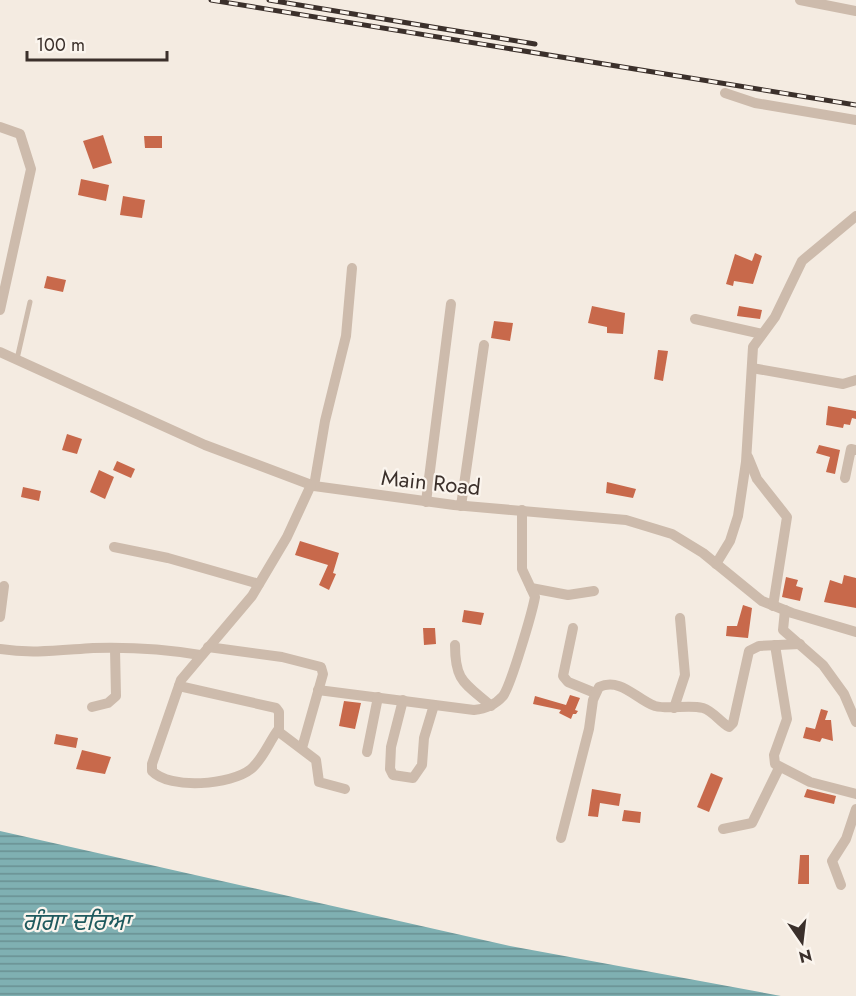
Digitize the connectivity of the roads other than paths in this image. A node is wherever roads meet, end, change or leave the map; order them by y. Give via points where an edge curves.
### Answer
1 (800, 0) edge
2 (856, 11) edge
3 (725, 93) dead end
4 (856, 120) edge
5 (0, 127) edge
6 (856, 216) edge
7 (352, 268) dead end
8 (30, 302) dead end
9 (452, 304) dead end
10 (0, 310) edge
11 (695, 319) dead end
12 (762, 334) junction
13 (484, 345) dead end
14 (0, 352) edge
15 (17, 360) junction
16 (752, 368) junction
17 (856, 380) edge
18 (856, 450) edge
19 (746, 454) junction
20 (846, 478) dead end
21 (312, 486) junction
22 (426, 502) junction
23 (461, 506) junction
24 (522, 510) junction
25 (114, 548) dead end
26 (716, 564) junction
27 (259, 584) junction
28 (4, 586) dead end
29 (531, 588) junction
30 (594, 591) dead end
31 (772, 606) junction
32 (785, 610) junction
33 (0, 617) edge
34 (680, 618) dead end
35 (573, 628) dead end
36 (856, 632) edge
37 (800, 644) junction
38 (455, 645) dead end
39 (775, 645) junction
40 (0, 649) edge
41 (115, 650) junction
42 (204, 651) junction
43 (179, 686) junction
44 (318, 690) junction
45 (595, 693) junction
46 (378, 697) junction
47 (403, 700) junction
48 (434, 705) junction
49 (491, 706) junction
50 (92, 707) dead end
51 (674, 708) junction
52 (856, 722) edge
53 (278, 730) junction
54 (302, 748) junction
55 (367, 752) dead end
56 (779, 768) junction
57 (345, 789) dead end
58 (856, 794) edge
59 (856, 809) edge
60 (723, 829) dead end
61 (561, 838) dead end
62 (841, 885) dead end

1 - 2 street
3 - 4 street via 755,103
5 - 10 street via 20,134 31,169
6 - 12 street via 802,261 775,317
7 - 21 street via 346,336
8 - 15 lane
9 - 22 street
11 - 12 street
12 - 16 street via 753,347
13 - 23 street
14 - 15 street, Main Road
15 - 21 street, Main Road via 205,445
16 - 17 street via 843,384
16 - 19 street
18 - 20 street via 851,449
19 - 26 street via 738,516 730,541
19 - 31 street via 757,479 787,517
21 - 22 street, Main Road
21 - 27 street
22 - 23 street, Main Road
23 - 24 street, Main Road
24 - 26 street, Main Road via 626,520 672,534
24 - 29 street via 522,569
25 - 27 street via 168,558
26 - 31 street, Main Road
27 - 42 street via 243,609
28 - 33 street
29 - 30 street via 568,595
29 - 49 street via 534,602 509,685
31 - 32 street, Main Road
32 - 36 street, Main Road
32 - 37 street via 783,630
34 - 51 street via 685,675
35 - 45 street via 562,676
37 - 39 street
37 - 52 street via 836,682
38 - 49 street via 458,676
39 - 51 street via 749,651 731,726 705,709
39 - 56 street via 787,711 785,731 774,758
40 - 41 street via 42,653
41 - 42 street
41 - 50 street via 116,696 108,703
42 - 43 street
42 - 44 street via 317,665 323,671
43 - 53 street via 276,708
43 - 53 street via 152,764 156,775 195,784 226,781 253,767
44 - 46 street
44 - 54 street
45 - 51 street via 602,686 616,686 654,705
45 - 61 street
46 - 47 street
46 - 55 street
47 - 48 street
47 - 48 street via 390,765 393,776 404,779 413,778 420,770
48 - 49 street via 474,710
53 - 54 street
54 - 57 street via 316,760 321,783
56 - 58 street via 810,782
56 - 60 street via 752,823
59 - 62 street via 846,839 832,861

